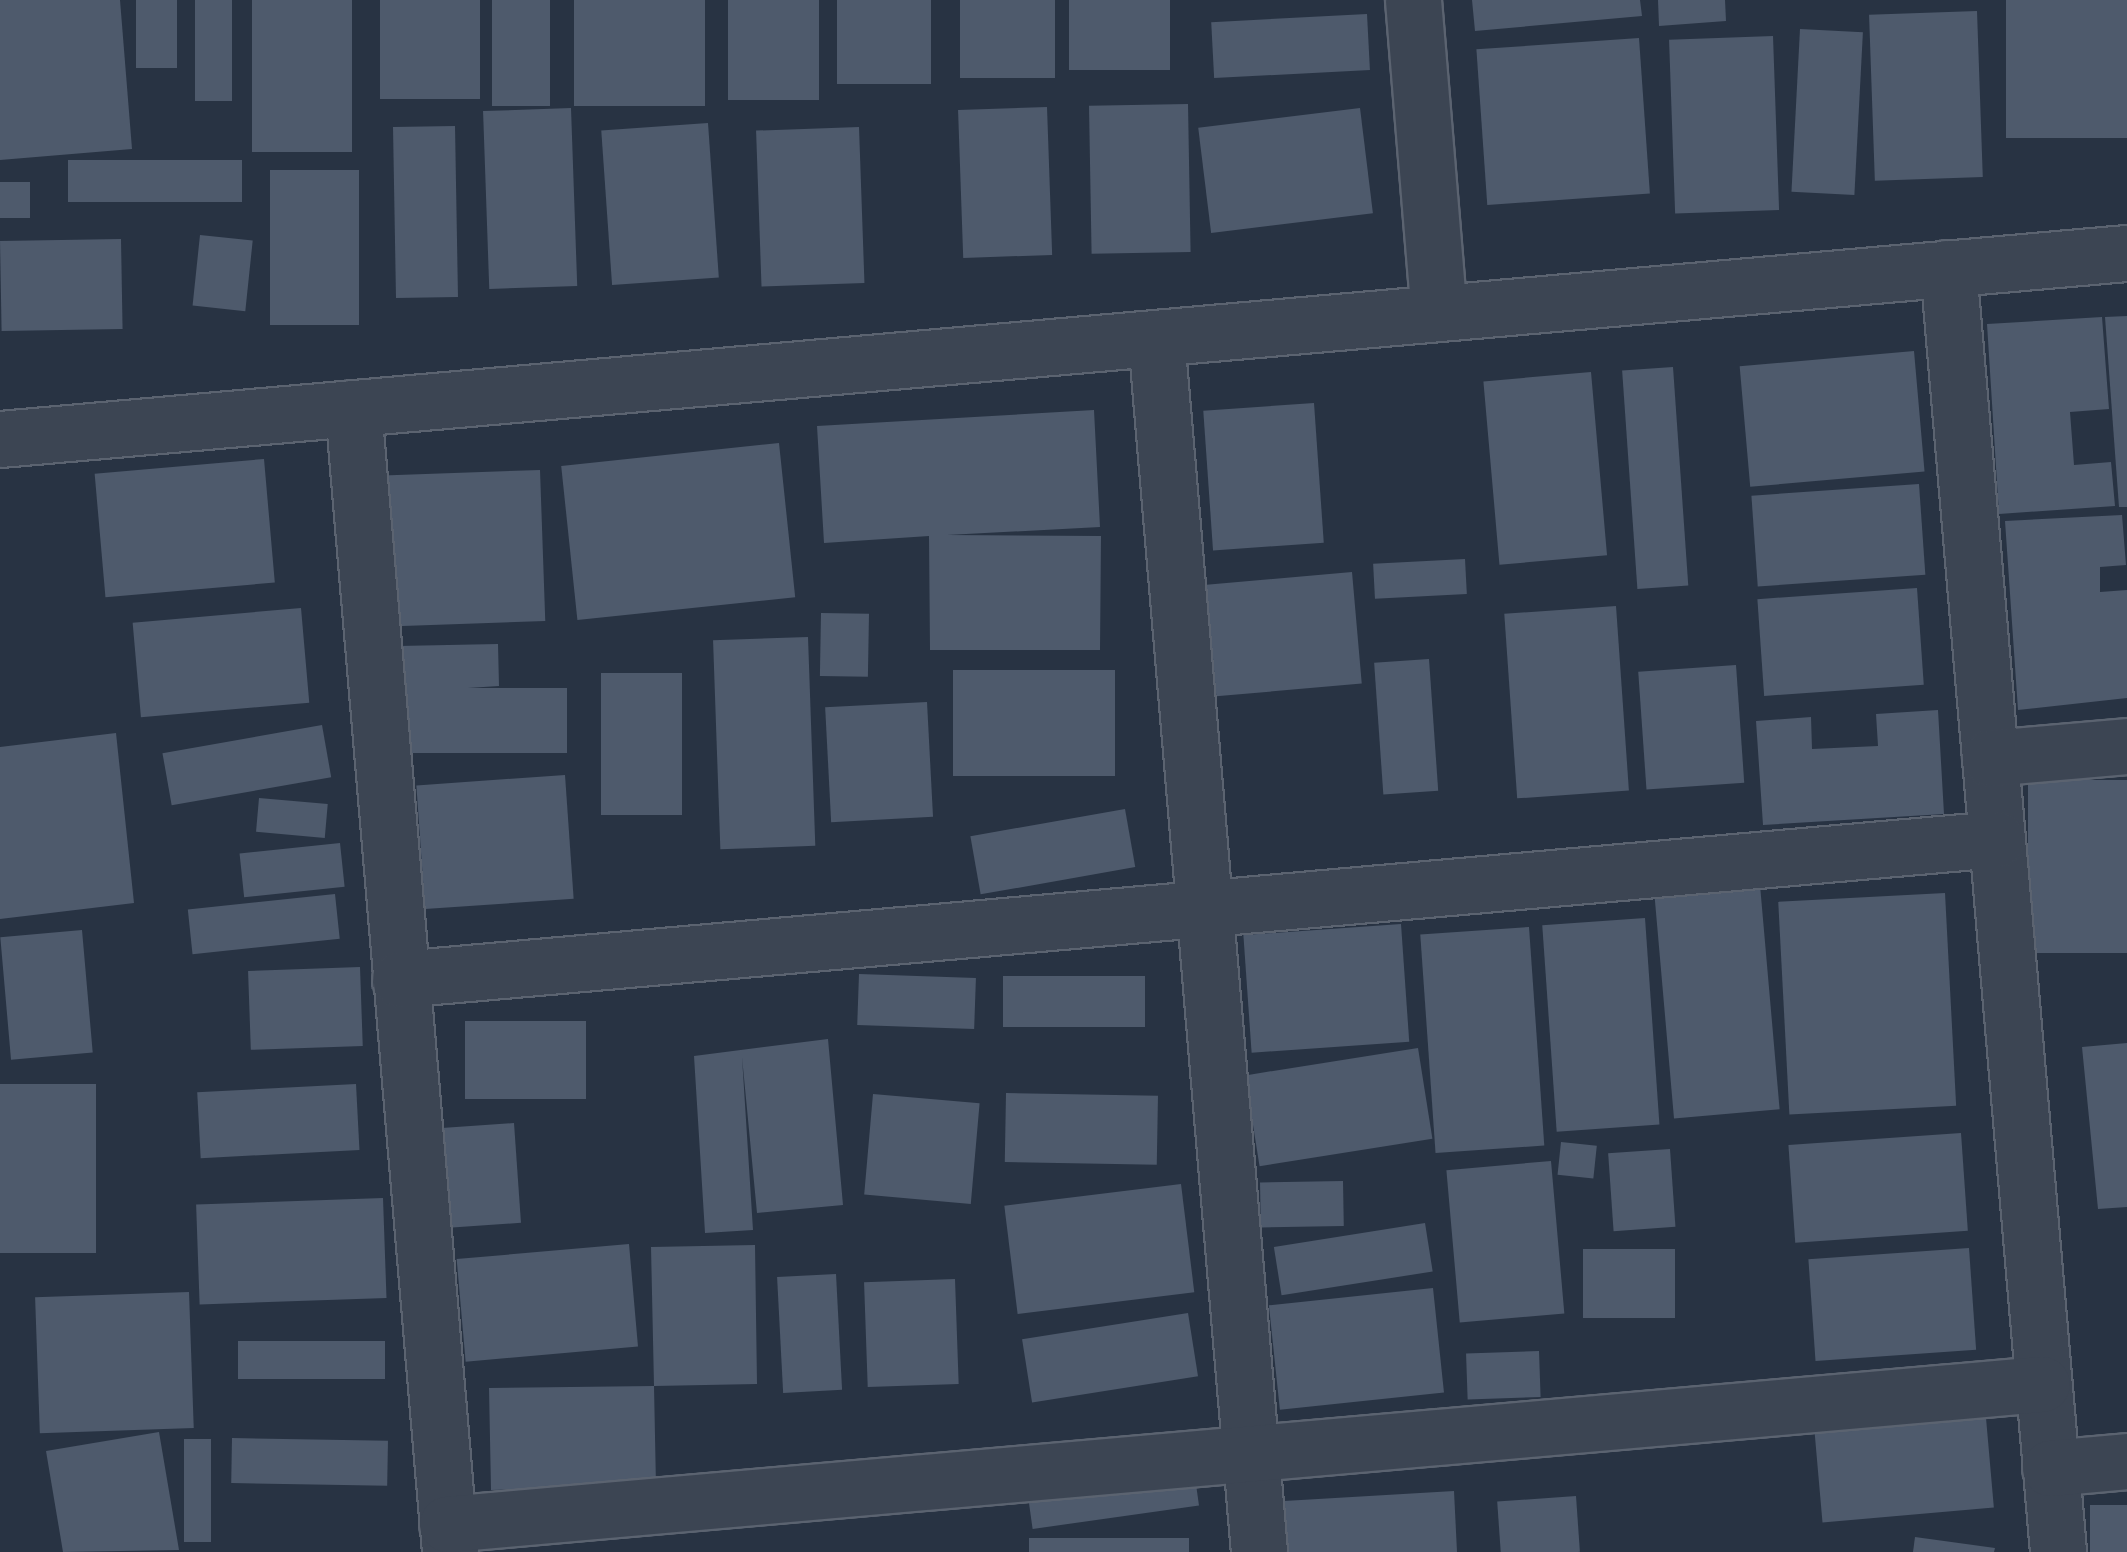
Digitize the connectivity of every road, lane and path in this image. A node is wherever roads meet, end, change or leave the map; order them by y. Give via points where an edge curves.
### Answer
1 (1413, 0) edge
2 (2127, 253) edge
3 (1948, 268) junction
4 (1439, 313) junction
5 (1156, 338) junction
6 (353, 408) junction
7 (0, 439) edge
8 (2127, 746) edge
9 (1990, 758) junction
10 (1997, 839) junction
11 (1204, 908) junction
12 (400, 979) junction
13 (2042, 1384) junction
14 (1251, 1454) junction
15 (2127, 1461) edge
16 (2050, 1468) junction
17 (448, 1538) edge
18 (1259, 1552) edge
19 (2058, 1552) edge

1 - 4 street
2 - 3 street
3 - 4 street
3 - 9 street
4 - 5 street
5 - 6 street
5 - 11 street
6 - 7 street
6 - 12 street
8 - 9 street
9 - 10 street
10 - 11 street
10 - 13 street
11 - 12 street
11 - 14 street
12 - 17 street
13 - 14 street
13 - 16 street
14 - 17 street
14 - 18 street
15 - 16 street
16 - 19 street

